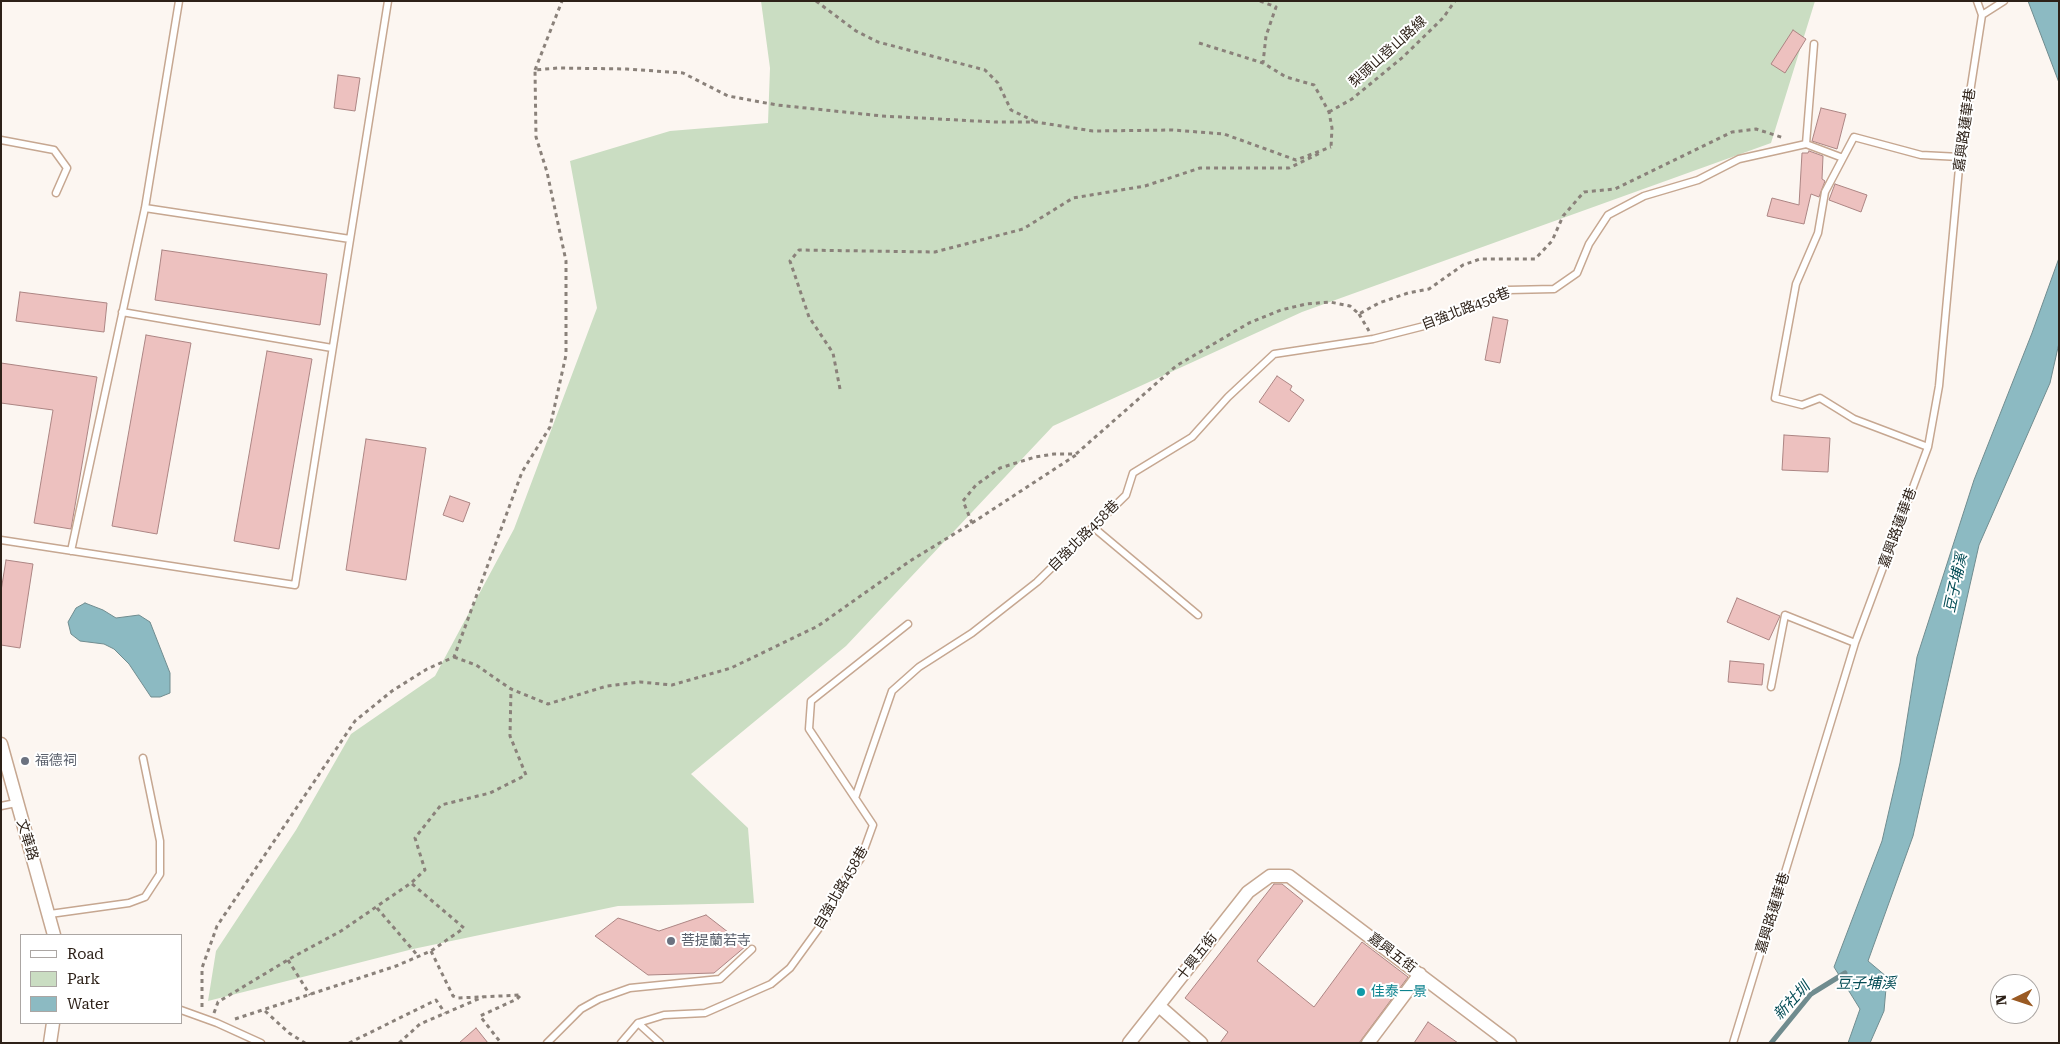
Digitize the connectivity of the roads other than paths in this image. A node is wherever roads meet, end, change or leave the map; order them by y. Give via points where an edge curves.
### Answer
1 (179, 1) edge
2 (388, 1) edge
3 (1977, 1) edge
4 (2001, 4) edge
5 (1982, 15) junction
6 (1814, 44) dead end
7 (1, 140) edge
8 (1806, 144) junction
9 (1960, 157) junction
10 (1843, 158) junction
11 (56, 193) dead end
12 (145, 208) junction
13 (350, 239) junction
14 (122, 312) junction
15 (332, 348) junction
16 (1928, 447) junction
17 (1093, 527) junction
18 (1, 540) edge
19 (71, 552) junction
20 (1198, 616) dead end
21 (908, 624) dead end
22 (1855, 643) junction
23 (1771, 687) dead end
24 (1, 744) edge
25 (143, 758) dead end
26 (855, 798) junction
27 (16, 802) junction
28 (1, 806) edge
29 (1270, 876) joint
30 (50, 914) junction
31 (54, 934) edge
32 (752, 949) dead end
33 (1420, 974) junction
34 (1159, 1006) junction
35 (182, 1010) edge
36 (638, 1023) junction
37 (53, 1024) edge
38 (50, 1043) edge
39 (261, 1043) edge
40 (547, 1043) edge
41 (621, 1043) edge
42 (660, 1043) edge
43 (1129, 1043) edge
44 (1201, 1043) edge
45 (1368, 1043) edge
46 (1510, 1043) edge
47 (1733, 1043) edge

1 - 12 lane
2 - 13 lane
3 - 5 lane
4 - 5 lane
5 - 9 lane, 嘉興路蓮華巷
6 - 8 lane
7 - 11 lane via 54,150 67,168
8 - 10 lane
8 - 17 lane, 自強北路458巷 via 1739,159 1698,180 1644,196 1608,215 1589,244 1577,273 1554,289 1508,290 1432,324 1373,339 1274,354 1192,436 1133,473 1126,495
9 - 10 lane via 1921,155 1854,137
9 - 16 lane, 嘉興路蓮華巷 via 1939,386
10 - 16 lane via 1825,192 1818,233 1796,284 1775,398 1802,405 1820,398 1854,419
12 - 13 lane
12 - 14 lane
13 - 15 lane
14 - 15 lane
14 - 19 lane
15 - 19 lane via 295,585
16 - 22 lane, 嘉興路蓮華巷
17 - 20 lane
17 - 26 lane, 自強北路458巷 via 1038,582 972,633 918,666 892,691
18 - 19 lane
21 - 26 lane via 811,702 809,729
22 - 23 lane via 1785,615
22 - 47 lane, 嘉興路蓮華巷
24 - 27 street, 文華路
25 - 30 lane via 160,841 160,874 145,897 129,903
26 - 36 lane, 自強北路458巷 via 873,825 861,858 845,880 827,916 790,968 771,984 705,1013 664,1015
27 - 28 lane
27 - 30 street, 文華路
29 - 33 street, 嘉興五街 via 1289,876
29 - 34 street, 十興五街 via 1248,892
30 - 31 street, 文華路
32 - 40 lane via 720,980 630,988 599,999 580,1009
33 - 45 street
33 - 46 street, 嘉興五街
34 - 43 street, 十興五街
34 - 44 street
35 - 39 lane
36 - 41 lane
36 - 42 lane
37 - 38 street

